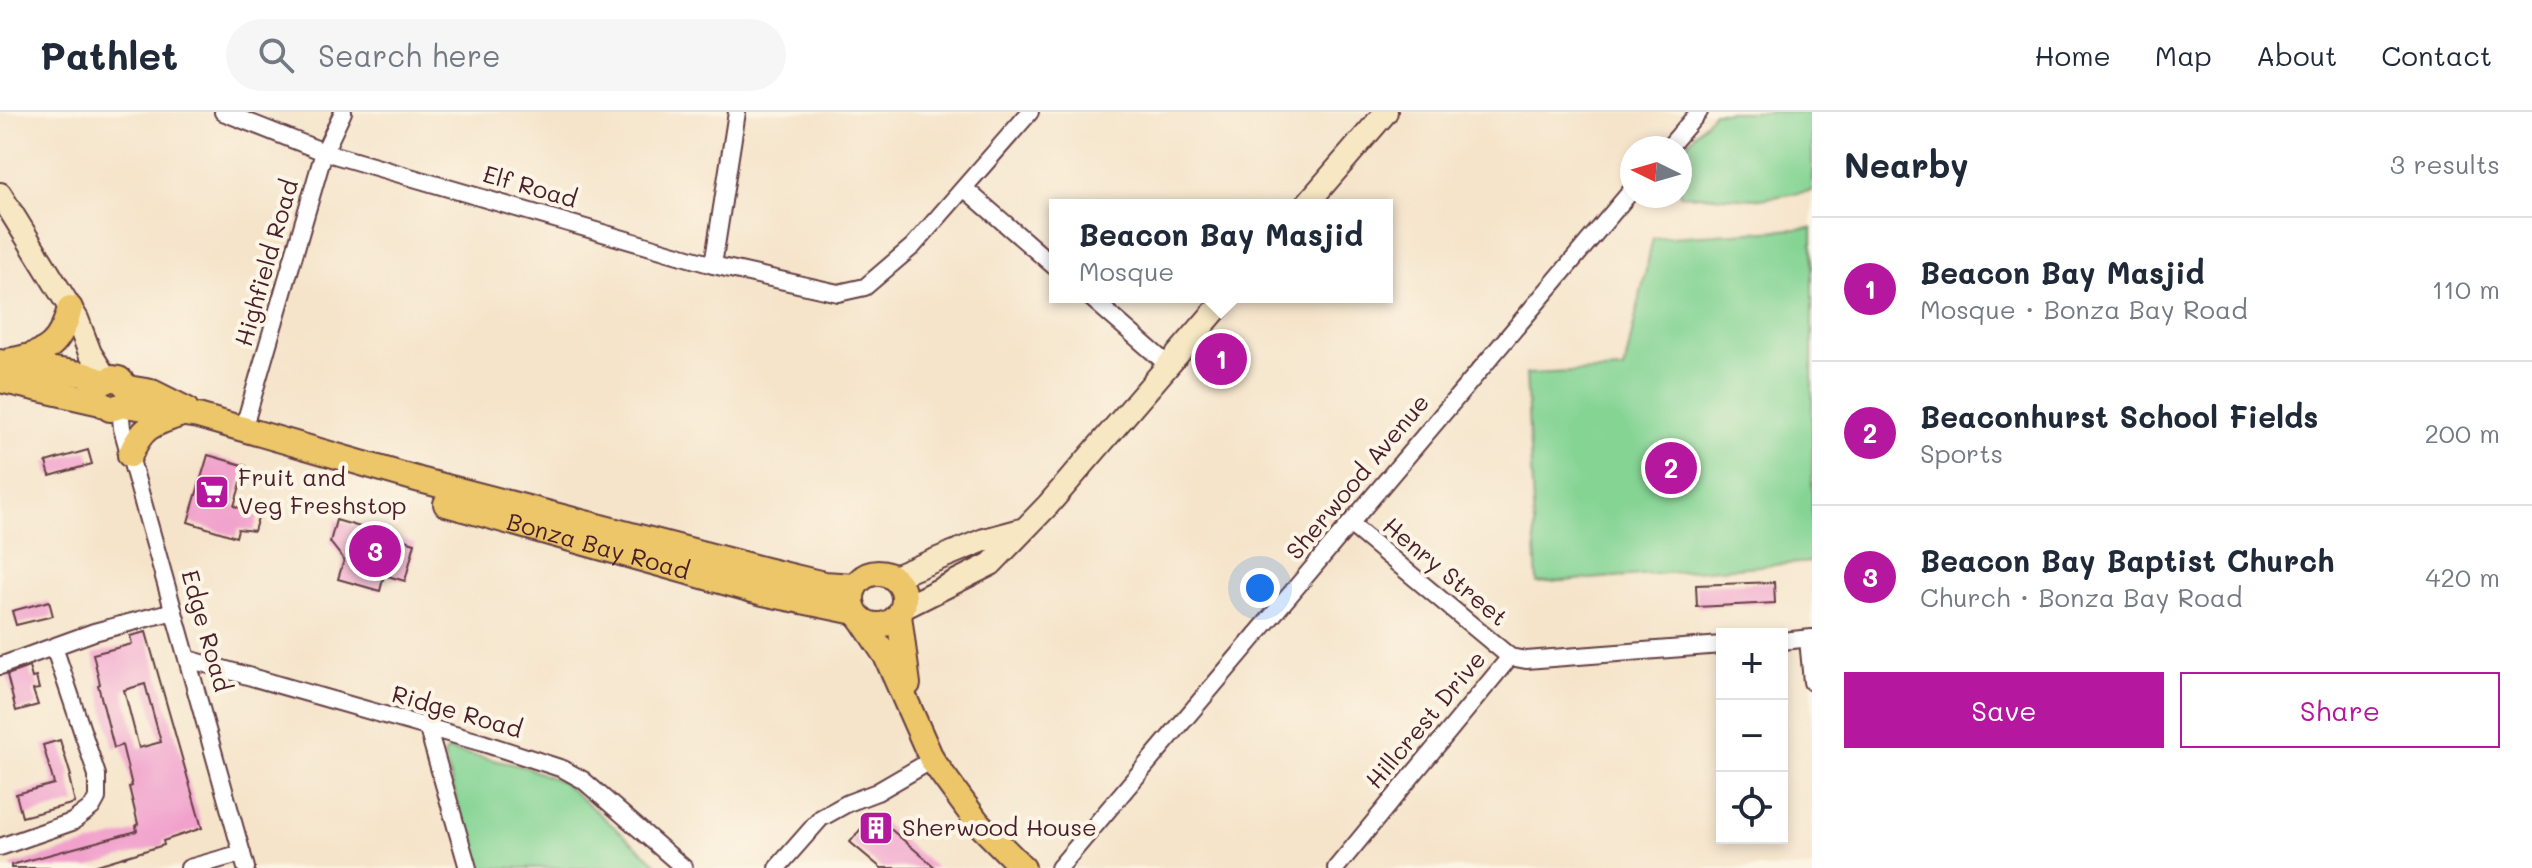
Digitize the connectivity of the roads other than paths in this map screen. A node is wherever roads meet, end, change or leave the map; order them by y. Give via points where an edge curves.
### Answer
1 (223, 112) edge
2 (343, 112) edge
3 (737, 112) edge
4 (1030, 112) edge
5 (1386, 112) edge
6 (1699, 112) edge
7 (1678, 136) edge
8 (324, 152) junction
9 (964, 188) junction
10 (0, 194) edge
11 (1311, 199) edge
12 (1620, 204) edge
13 (1049, 262) edge
14 (713, 265) junction
15 (1097, 303) edge
16 (1222, 303) edge
17 (74, 314) junction
18 (1168, 365) junction
19 (0, 368) edge
20 (115, 392) junction
21 (190, 415) junction
22 (243, 430) junction
23 (130, 455) junction
24 (349, 461) junction
25 (1350, 524) junction
26 (1022, 530) junction
27 (894, 577) junction
28 (855, 586) junction
29 (174, 611) junction
30 (901, 612) junction
31 (858, 615) junction
32 (1810, 639) edge
33 (1788, 641) edge
34 (1716, 645) edge
35 (54, 647) junction
36 (1510, 657) junction
37 (188, 659) junction
38 (0, 666) edge
39 (1812, 682) edge
40 (428, 729) junction
41 (919, 729) junction
42 (932, 760) junction
43 (0, 847) edge
44 (244, 860) edge
45 (189, 868) edge
46 (468, 868) edge
47 (684, 868) edge
48 (777, 868) edge
49 (1023, 868) edge
50 (1059, 868) edge
51 (1336, 868) edge

1 - 8 street, Elf Road
2 - 8 street, Highfield Road
3 - 14 street
4 - 9 street
5 - 11 street
6 - 7 street
8 - 14 street, Elf Road
8 - 22 street, Highfield Road
9 - 13 street
9 - 14 street, Elf Road via 913,246 856,291 827,292
10 - 17 street, Edge Road
12 - 25 street, Sherwood Avenue
15 - 18 street
16 - 18 street
17 - 19 main road via 55,343
17 - 20 street, Edge Road
18 - 26 street
19 - 20 main road, Bonza Bay Road via 82,374
20 - 21 main road, Bonza Bay Road via 152,392
20 - 23 street, Edge Road
21 - 22 main road, Bonza Bay Road
21 - 23 main road via 158,421 136,441
22 - 24 main road, Bonza Bay Road
23 - 29 street, Edge Road
24 - 28 main road, Bonza Bay Road via 796,578
24 - 31 main road, Bonza Bay Road via 421,496
25 - 36 street, Henry Street
25 - 50 street, Sherwood Avenue
26 - 27 street
26 - 30 street via 991,564
27 - 28 main road via 876,572
27 - 30 main road via 904,591
28 - 31 main road
29 - 35 street
29 - 37 street, Edge Road
30 - 31 main road via 884,624 868,623
30 - 41 main road via 904,668
31 - 41 main road via 886,656
32 - 33 street
32 - 39 street
34 - 36 street, Hillcrest Drive
35 - 38 street
35 - 43 street via 97,775 97,798 72,822
36 - 51 street, Hillcrest Drive
37 - 40 street, Ridge Road
37 - 44 street, Edge Road
40 - 46 street
40 - 47 street, Ridge Road via 578,776
41 - 42 main road
42 - 48 street via 821,818
42 - 49 main road via 978,823
44 - 45 street

